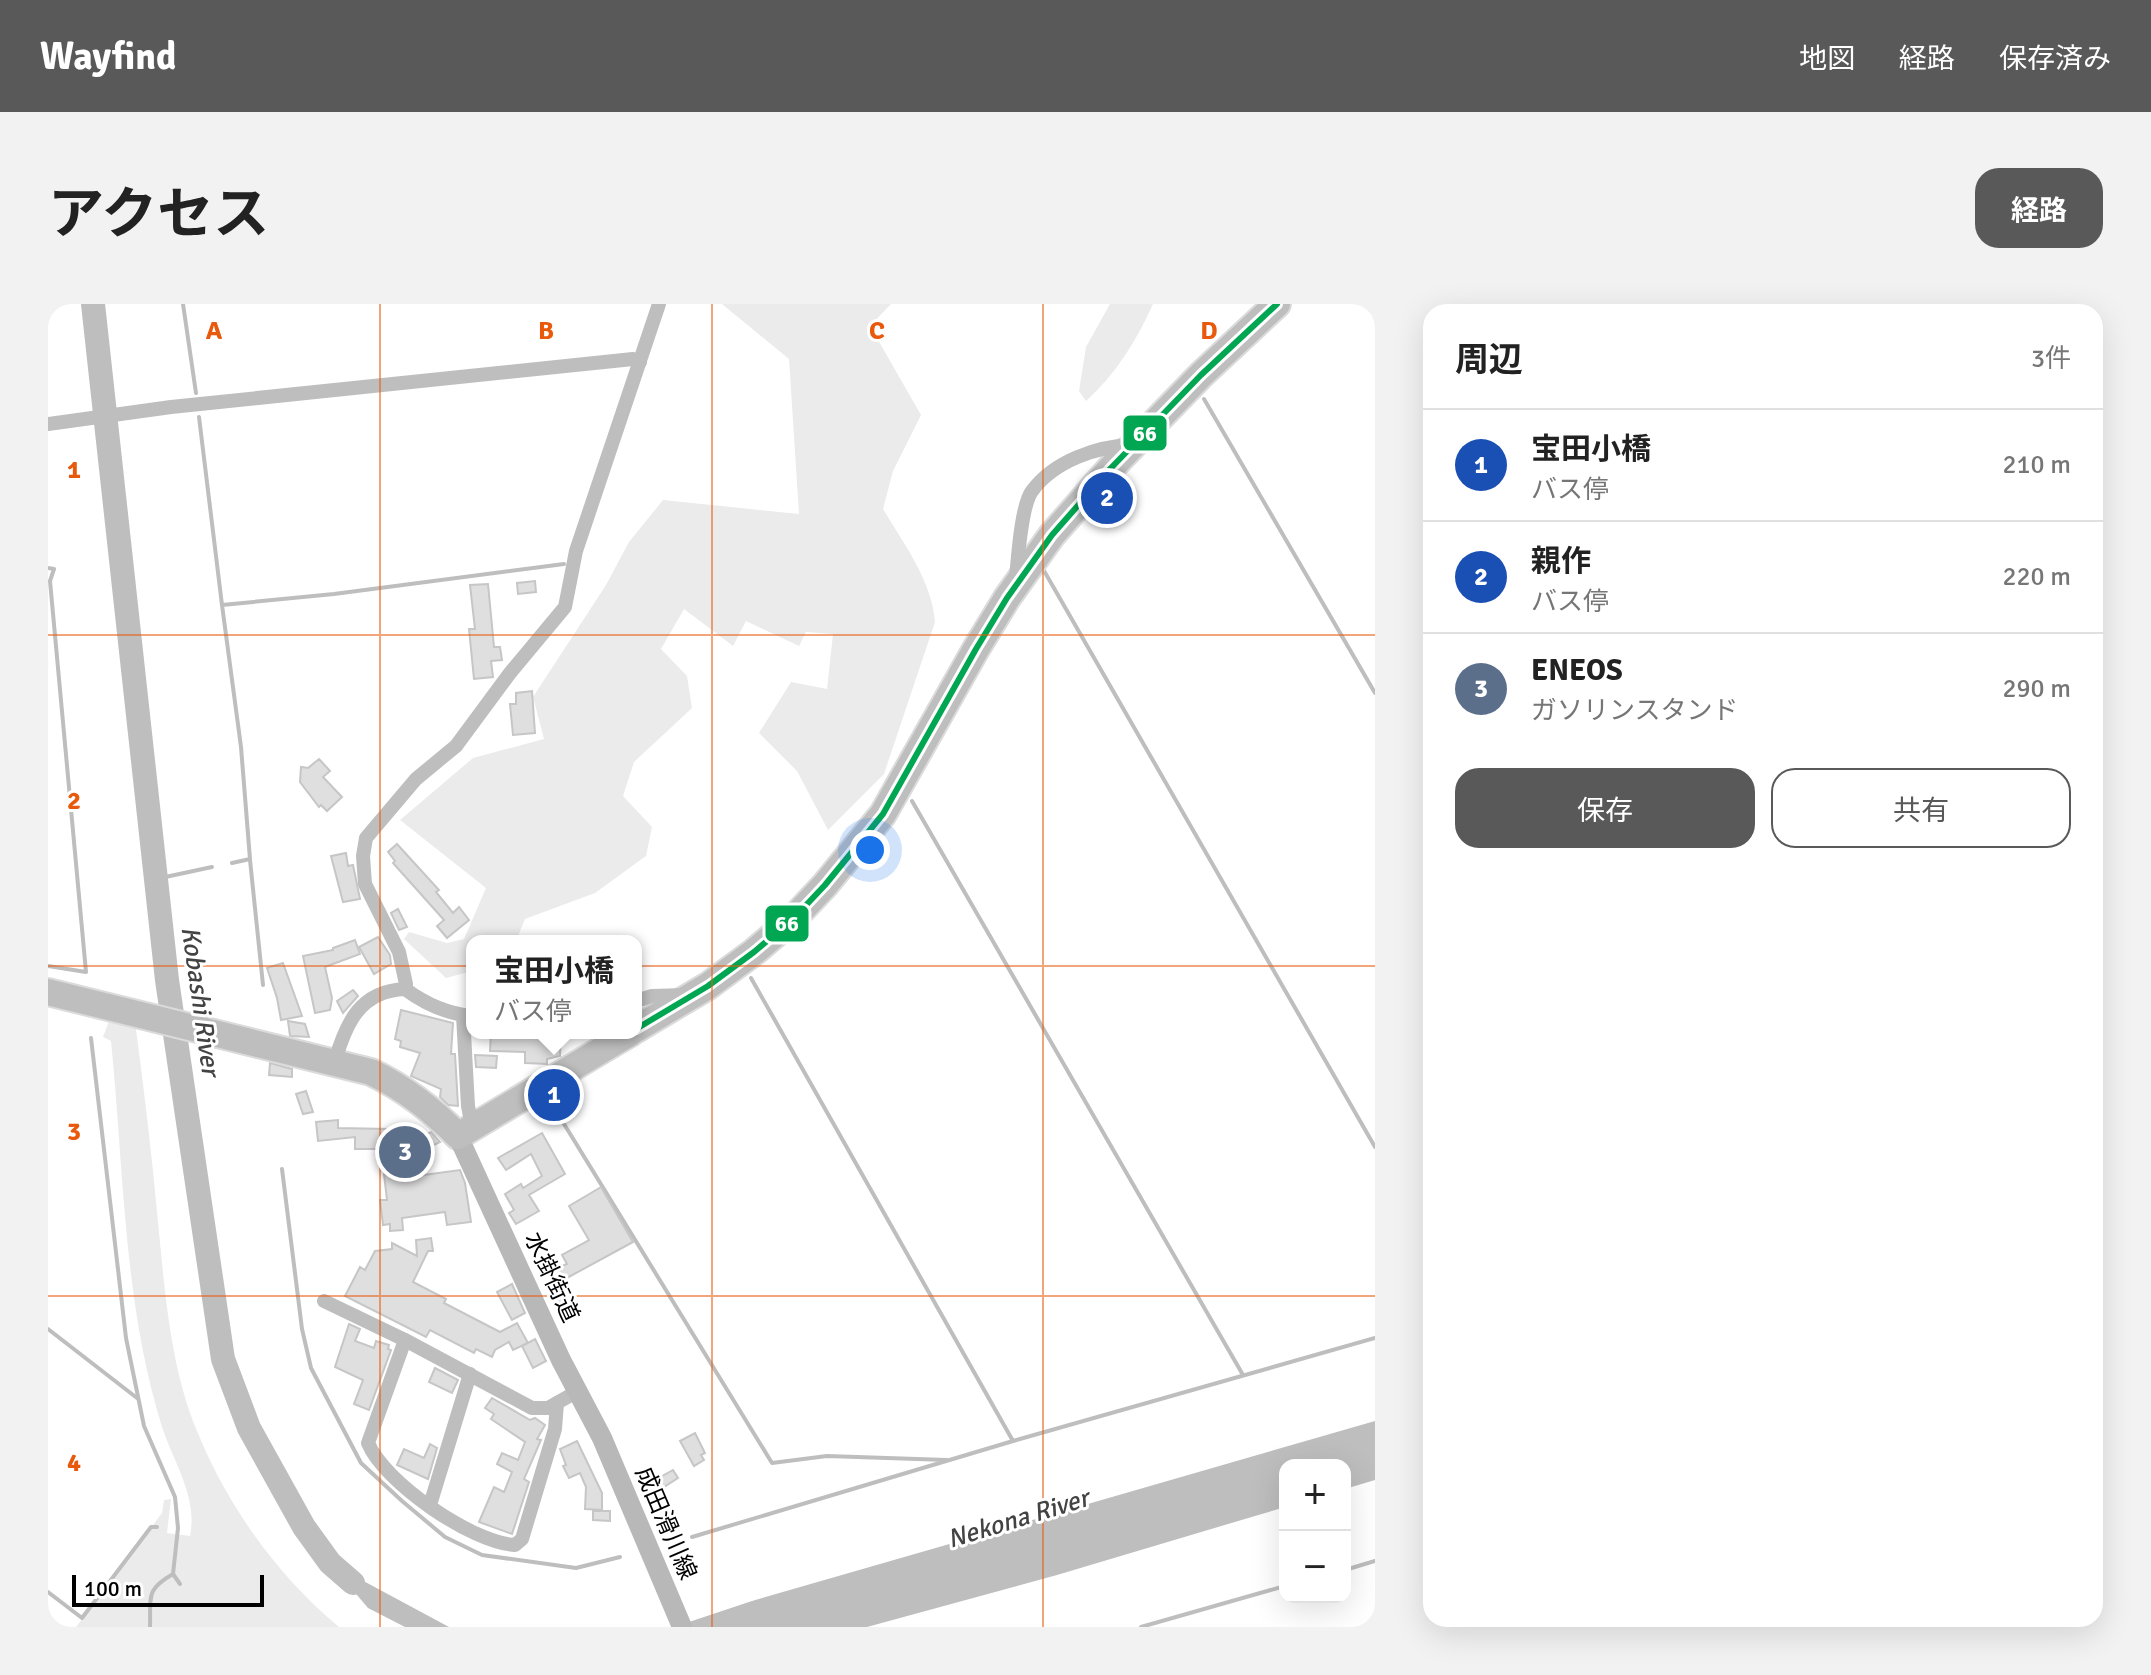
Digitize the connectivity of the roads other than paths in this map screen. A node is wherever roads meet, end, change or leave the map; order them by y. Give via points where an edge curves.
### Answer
1 (659, 304) edge
2 (1277, 304) edge
3 (640, 362) junction
4 (48, 424) edge
5 (1133, 445) junction
6 (1015, 587) junction
7 (405, 989) junction
8 (48, 992) edge
9 (694, 995) junction
10 (642, 999) edge
11 (466, 1015) edge
12 (642, 1025) edge
13 (468, 1039) edge
14 (620, 1039) edge
15 (335, 1061) junction
16 (465, 1132) junction
17 (324, 1301) dead end
18 (405, 1340) junction
19 (470, 1374) junction
20 (578, 1391) junction
21 (557, 1403) junction
22 (602, 1438) joint
23 (430, 1505) junction
24 (682, 1627) edge

1 - 3 street
2 - 5 highway
3 - 4 street via 171,407
3 - 7 street via 576,551 565,607 456,746 416,779 366,838 365,884 399,952
5 - 6 highway via 1052,535
5 - 6 street via 1061,464 1030,493
6 - 9 highway via 858,848 794,918
7 - 11 street
7 - 15 street via 372,997 354,1015
8 - 15 highway
9 - 10 street
9 - 12 highway
13 - 16 street
14 - 16 highway
15 - 16 highway via 387,1080
16 - 20 main road, 水掛街道
17 - 18 street
18 - 19 street
18 - 23 street via 368,1443 383,1467
19 - 21 street via 532,1408
19 - 23 street
20 - 21 street
20 - 22 main road, 水掛街道
21 - 23 street via 555,1429 519,1543 483,1538
22 - 24 main road, 成田滑川線

